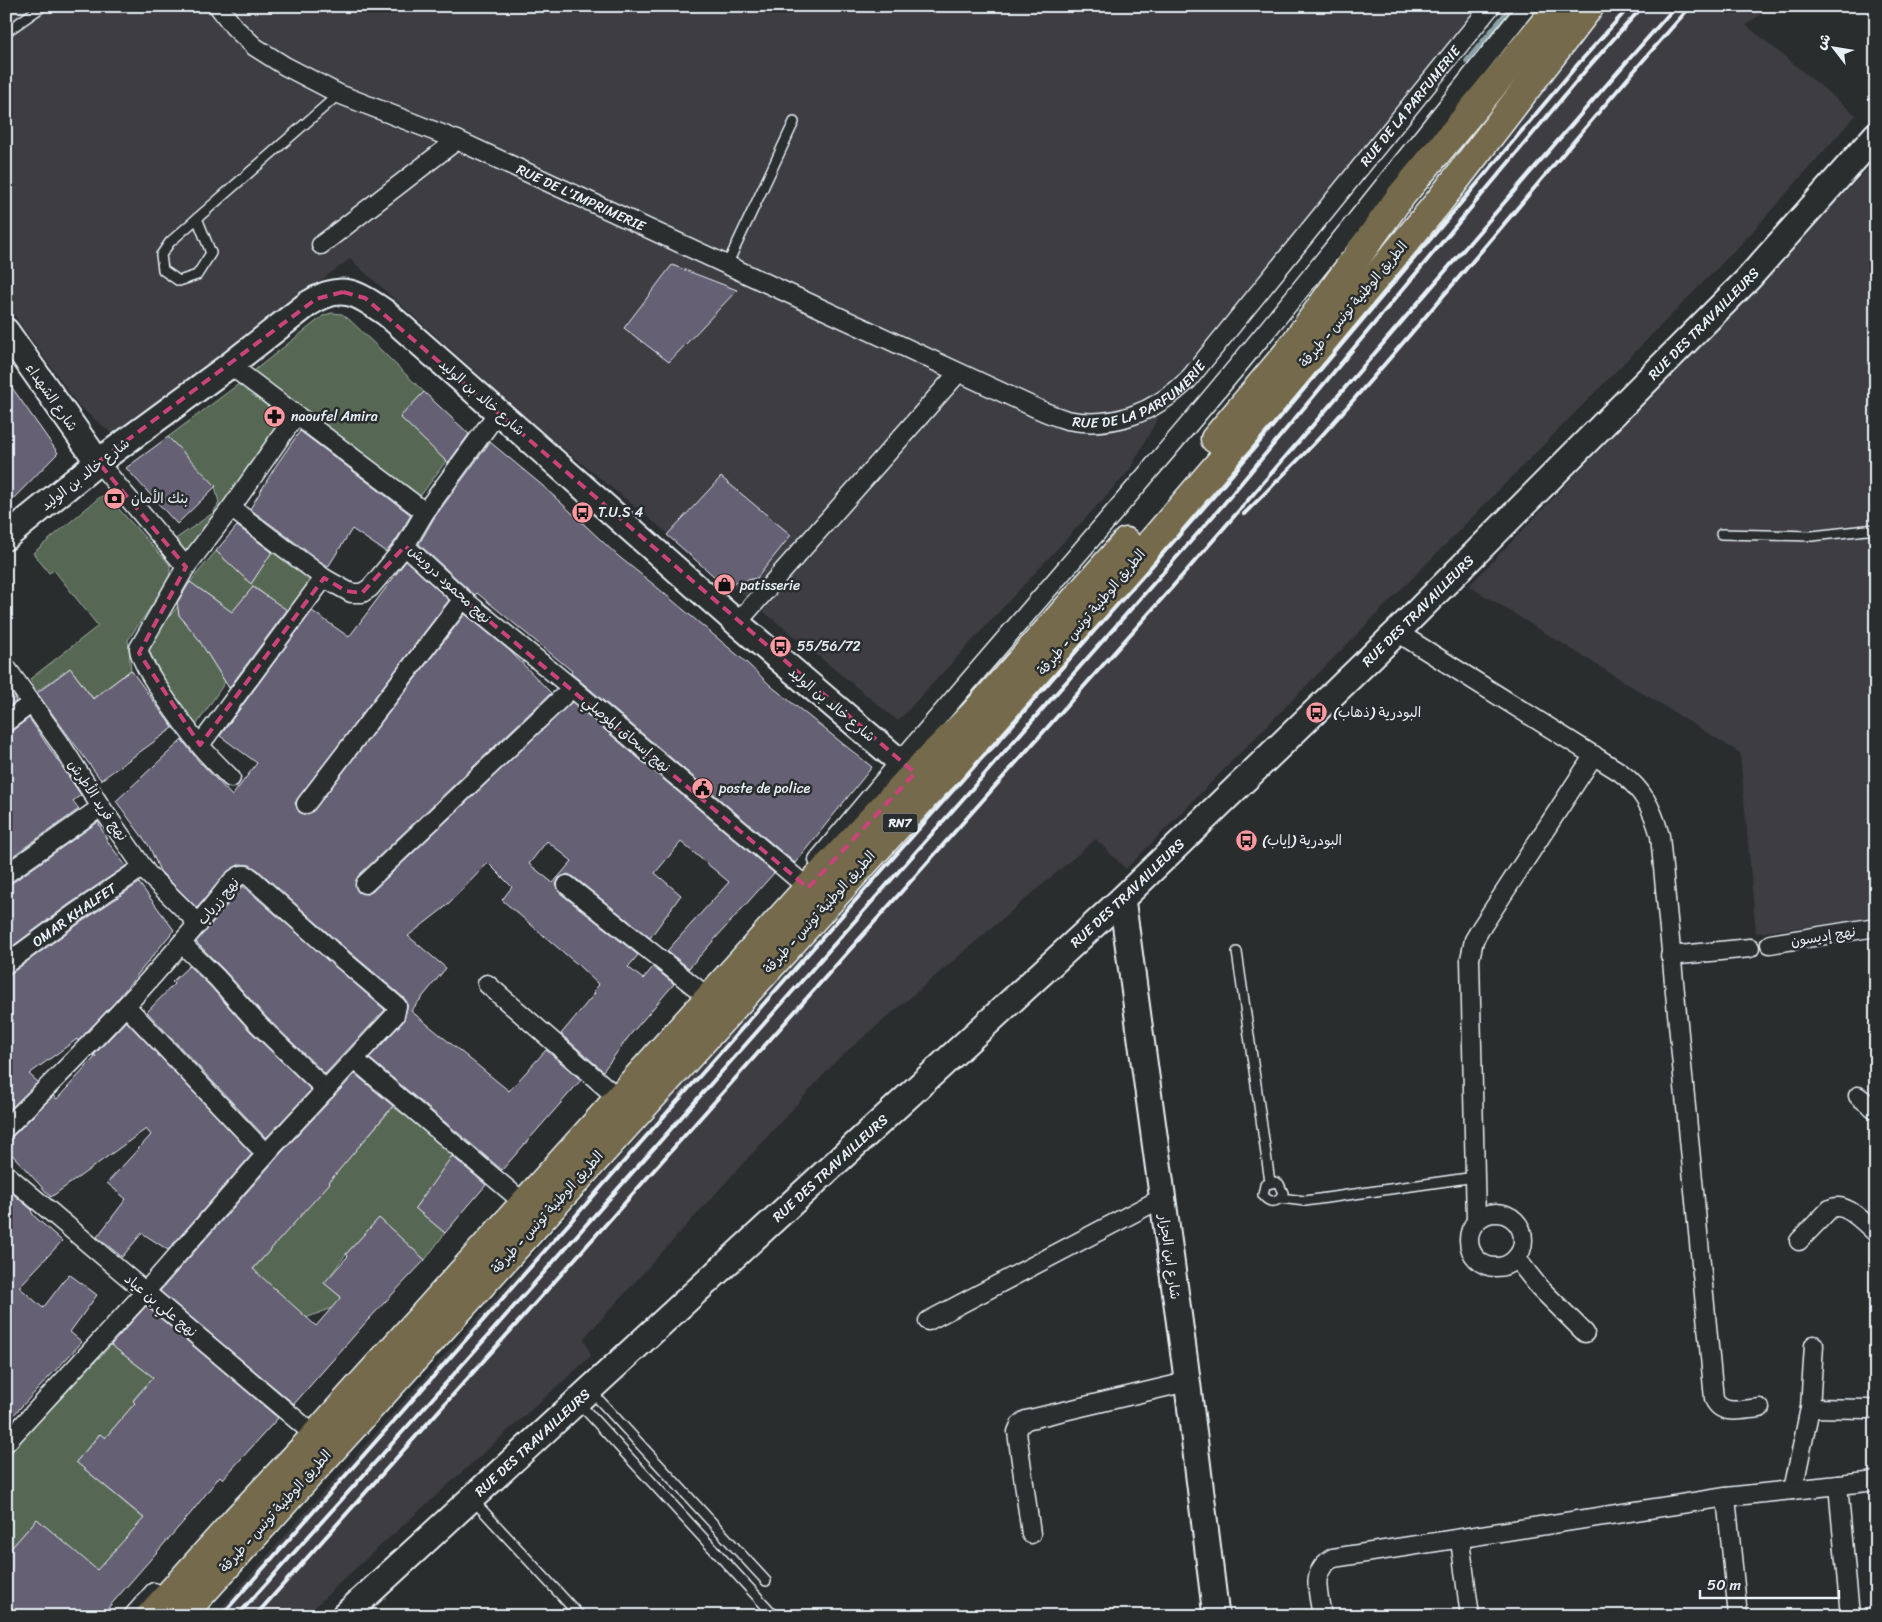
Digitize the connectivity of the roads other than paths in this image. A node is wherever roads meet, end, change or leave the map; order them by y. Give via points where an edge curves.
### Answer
1 (43, 6) edge
2 (218, 6) edge
3 (1491, 6) edge
4 (1527, 6) edge
5 (1559, 6) edge
6 (1590, 6) edge
7 (6, 32) edge
8 (339, 94) junction
9 (794, 122) dead end
10 (1876, 135) edge
11 (457, 140) junction
12 (197, 218) junction
13 (321, 245) dead end
14 (727, 266) junction
15 (6, 331) edge
16 (230, 365) junction
17 (958, 373) junction
18 (499, 411) junction
19 (296, 415) junction
20 (98, 462) junction
21 (232, 508) junction
22 (425, 512) junction
23 (1876, 529) edge
24 (1721, 534) dead end
25 (6, 537) edge
26 (405, 546) junction
27 (186, 567) junction
28 (324, 578) junction
29 (463, 599) junction
30 (737, 623) junction
31 (1397, 632) junction
32 (6, 667) edge
33 (572, 688) junction
34 (32, 703) junction
35 (6, 722) edge
36 (200, 745) junction
37 (1594, 755) junction
38 (915, 774) junction
39 (230, 778) dead end
40 (306, 804) dead end
41 (101, 807) junction
42 (143, 867) junction
43 (6, 874) edge
44 (366, 884) dead end
45 (804, 884) junction
46 (567, 885) dead end
47 (1122, 899) junction
48 (199, 924) junction
49 (1876, 928) edge
50 (182, 944) junction
51 (1770, 944) dead end
52 (1750, 948) dead end
53 (1237, 952) dead end
54 (1670, 956) junction
55 (6, 964) edge
56 (487, 984) dead end
57 (705, 994) junction
58 (126, 1006) junction
59 (354, 1059) junction
60 (326, 1090) junction
61 (616, 1096) junction
62 (1858, 1096) dead end
63 (1876, 1110) edge
64 (6, 1128) edge
65 (266, 1154) junction
66 (6, 1174) edge
67 (1476, 1177) junction
68 (1270, 1182) junction
69 (1162, 1198) junction
70 (1280, 1198) junction
71 (522, 1202) junction
72 (1476, 1221) junction
73 (1876, 1233) edge
74 (1799, 1241) dead end
75 (1516, 1258) junction
76 (145, 1292) junction
77 (928, 1321) dead end
78 (1585, 1333) dead end
79 (1814, 1345) dead end
80 (1187, 1382) junction
81 (583, 1394) junction
82 (1760, 1408) dead end
83 (1810, 1408) junction
84 (1868, 1409) dead end
85 (309, 1432) junction
86 (6, 1444) edge
87 (1876, 1481) edge
88 (1838, 1485) junction
89 (1793, 1490) junction
90 (1726, 1497) junction
91 (471, 1498) junction
92 (1031, 1534) dead end
93 (1460, 1540) junction
94 (766, 1581) dead end
95 (355, 1612) edge
96 (132, 1616) edge
97 (150, 1616) edge
98 (181, 1616) edge
99 (580, 1616) edge
100 (774, 1616) edge
101 (1216, 1616) edge
102 (1322, 1616) edge
103 (1470, 1616) edge
104 (1738, 1616) edge
105 (1850, 1616) edge

1 - 7 lane
2 - 8 street, RUE DE L'IMPRIMERIE via 255,47
3 - 17 street, RUE DE LA PARFUMERIE via 1188,380 1162,402 1114,420 1084,422 1038,409
4 - 38 street via 1378,194 1151,469
5 - 38 main road, الطريق الوطنية تونس - طبرقة / RN7 via 1400,197 1290,350 973,715
6 - 38 main road, الطريق الوطنية تونس - طبرقة / RN7 via 1437,204 986,735
8 - 11 street, RUE DE L'IMPRIMERIE
8 - 12 lane
9 - 14 lane
10 - 31 street, RUE DES TRAVAILLEURS via 1748,278
11 - 13 street
11 - 14 street, RUE DE L'IMPRIMERIE
12 - 12 lane via 211,253 197,276 178,281 163,270 161,255 170,242
14 - 17 street, RUE DE L'IMPRIMERIE
15 - 20 street, شارع الشهداء
16 - 18 street, شارع خالد بن الوليد via 316,299 334,292 354,293 386,313
16 - 19 street
16 - 20 street, شارع خالد بن الوليد
17 - 30 street
18 - 22 street, نهج محمود درويش
18 - 30 street, شارع خالد بن الوليد
19 - 21 street
19 - 22 street
20 - 25 street, شارع خالد بن الوليد
20 - 27 street
21 - 27 street
21 - 28 street
22 - 26 street, نهج محمود درويش
23 - 24 lane via 1812,536
26 - 28 street via 370,588 362,593 346,591
26 - 29 street, نهج محمود درويش
27 - 36 street via 142,641 139,653
28 - 36 street
29 - 33 street, نهج محمود درويش
29 - 40 street
30 - 38 street, شارع خالد بن الوليد
31 - 37 street
31 - 47 street, RUE DES TRAVAILLEURS
32 - 34 street, نهج فريد الأطرش
33 - 44 street, نهج إسحاق الموصلي
33 - 45 street, نهج إسحاق الموصلي
34 - 35 street
34 - 41 street, نهج فريد الأطرش
36 - 39 street
37 - 54 street via 1634,782 1654,813 1660,836
37 - 67 street via 1481,928 1472,949
38 - 45 main road, الطريق الوطنية تونس - طبرقة / RN7
38 - 98 main road, الطريق الوطنية تونس - طبرقة / RN7
41 - 42 street, نهج فريد الأطرش
41 - 43 street
42 - 48 street, نهج فريد الأطرش
42 - 55 street, OMAR KHALFET
45 - 57 main road, الطريق الوطنية تونس - طبرقة / RN7
46 - 57 street
47 - 69 street, شارع ابن الجزار
47 - 81 street, RUE DES TRAVAILLEURS
48 - 50 street, نهج زرياب
48 - 59 street, نهج زرياب via 232,881 245,874 393,1001 397,1008 395,1014
49 - 51 street, نهج إديسون
50 - 58 street, نهج زرياب
50 - 60 street
52 - 54 street
53 - 68 lane
54 - 82 street via 1714,1399 1721,1409
56 - 61 street
57 - 61 main road, الطريق الوطنية تونس - طبرقة / RN7
58 - 64 street, نهج زرياب
58 - 65 street
59 - 60 street
59 - 71 street
60 - 65 street
61 - 71 main road, الطريق الوطنية تونس - طبرقة / RN7
62 - 63 street
65 - 76 street
66 - 76 street, نهج علي بن عياد
67 - 70 lane via 1304,1201
67 - 72 street
68 - 70 lane via 1279,1184
68 - 70 lane via 1263,1190 1266,1199 1276,1201
69 - 77 street
69 - 80 street, شارع ابن الجزار
71 - 85 main road, الطريق الوطنية تونس - طبرقة / RN7
72 - 75 street via 1495,1213 1506,1214 1515,1220 1524,1239
72 - 75 street via 1469,1241 1478,1260 1487,1266 1497,1267 1508,1265
73 - 74 street via 1844,1207 1835,1206
75 - 78 street via 1539,1287
76 - 85 street, نهج علي بن عياد
76 - 86 street
79 - 83 street
80 - 92 street via 1026,1420 1020,1425 1017,1432
80 - 101 street, شارع ابن الجزار
81 - 91 street, RUE DES TRAVAILLEURS
81 - 94 lane
81 - 100 lane
83 - 84 street
83 - 89 street
85 - 96 street
85 - 97 main road, الطريق الوطنية تونس - طبرقة / RN7
87 - 88 street
88 - 89 street
88 - 105 street
89 - 90 street
90 - 93 street
90 - 104 street
91 - 95 street, RUE DES TRAVAILLEURS
91 - 99 lane
93 - 102 street via 1339,1557 1327,1562 1322,1565 1317,1581
93 - 103 street

